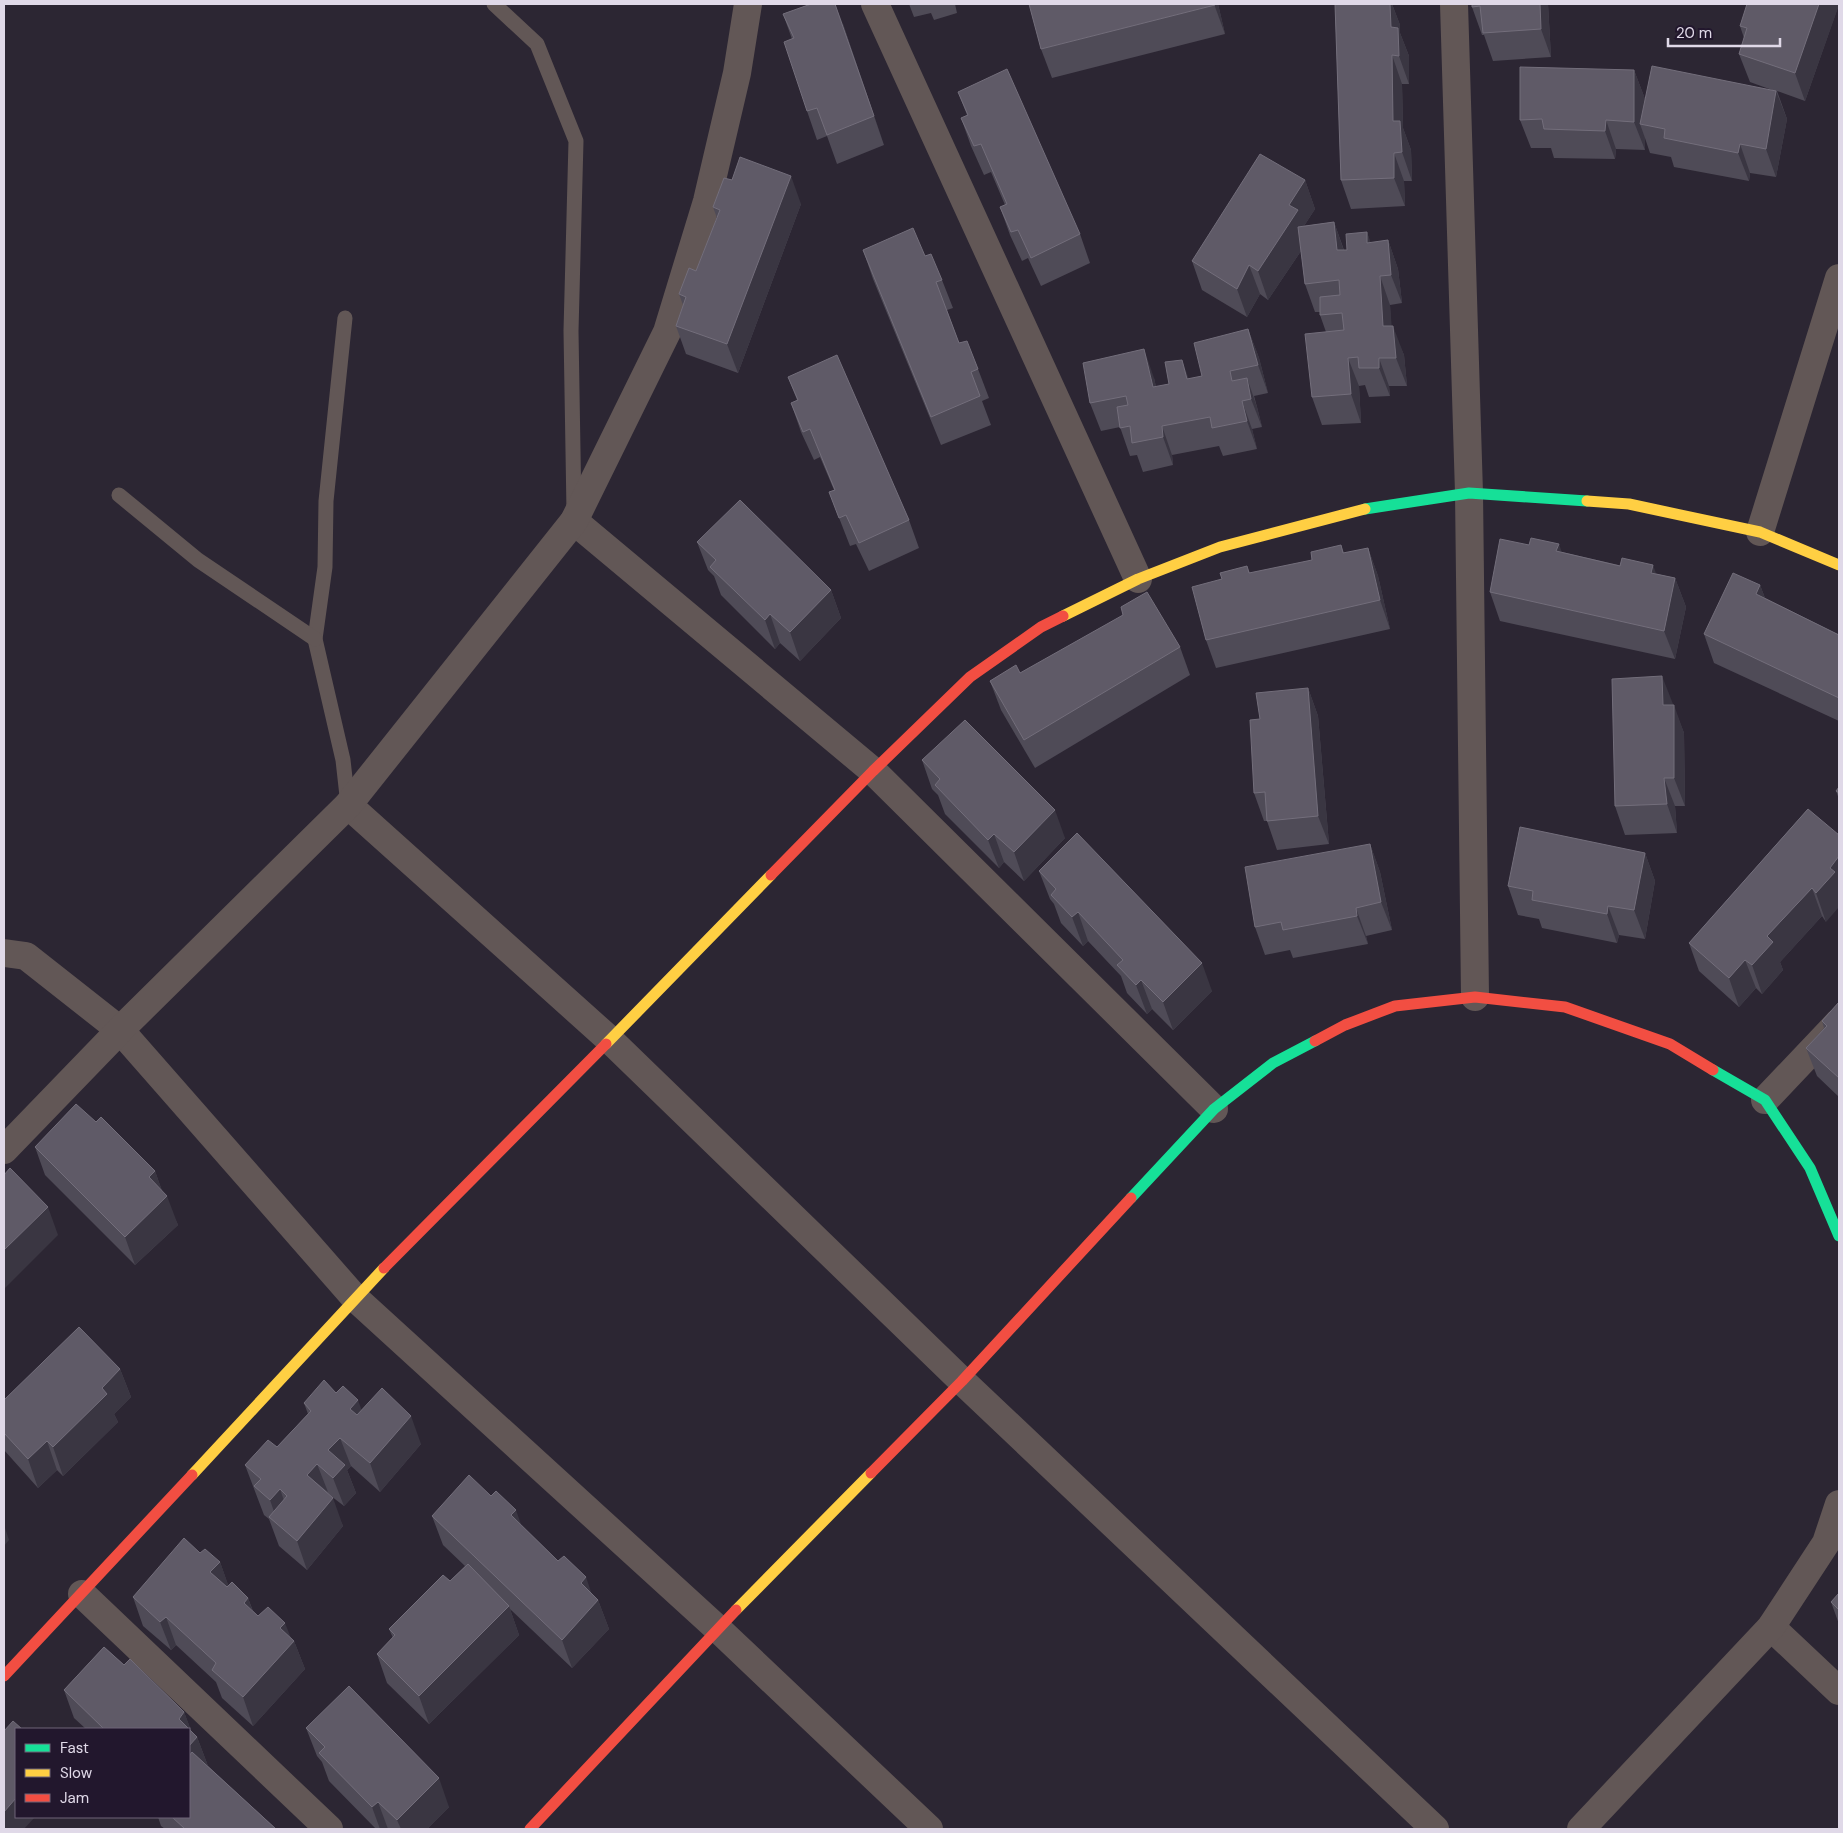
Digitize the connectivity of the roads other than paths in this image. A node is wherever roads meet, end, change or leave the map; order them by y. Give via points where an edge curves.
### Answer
1 (494, 4) edge
2 (748, 4) edge
3 (875, 4) edge
4 (1454, 4) edge
5 (1839, 278) edge
6 (345, 318) dead end
7 (1469, 493) junction
8 (119, 495) dead end
9 (574, 521) junction
10 (1760, 532) junction
11 (1839, 565) edge
12 (1138, 579) junction
13 (315, 639) junction
14 (873, 771) junction
15 (348, 805) junction
16 (4, 953) edge
17 (1475, 997) junction
18 (1839, 1022) edge
19 (120, 1030) junction
20 (610, 1040) junction
21 (1765, 1100) junction
22 (1214, 1109) junction
23 (4, 1150) edge
24 (1839, 1236) edge
25 (355, 1298) junction
26 (962, 1381) junction
27 (1839, 1504) edge
28 (82, 1594) junction
29 (1770, 1628) junction
30 (718, 1629) junction
31 (4, 1676) edge
32 (1839, 1691) edge
33 (329, 1829) edge
34 (530, 1829) edge
35 (929, 1829) edge
36 (1435, 1829) edge
37 (1581, 1829) edge

1 - 9 lane via 537,44 576,141 571,331
2 - 9 street via 737,73 707,201 667,332
3 - 12 street
4 - 7 street
5 - 10 street
6 - 13 lane via 326,501 325,567
7 - 10 street via 1629,504
7 - 12 street via 1366,509 1311,523 1220,547
7 - 17 street
8 - 13 lane via 198,560
9 - 14 street
9 - 15 street
10 - 11 street
12 - 14 street via 1041,627 970,676
13 - 15 lane via 343,760
14 - 20 street
14 - 22 street
15 - 19 street
15 - 20 street
16 - 19 street via 26,956
17 - 21 street via 1565,1007 1670,1044
17 - 22 street via 1395,1006 1345,1025 1274,1063
18 - 21 street
19 - 23 street
19 - 25 street
20 - 25 street
20 - 26 street
21 - 24 street via 1810,1168
22 - 26 street
25 - 28 street
25 - 30 street
26 - 30 street
26 - 36 street
27 - 29 street via 1826,1543
28 - 31 street
28 - 33 street
29 - 32 street
29 - 37 street
30 - 34 street
30 - 35 street

